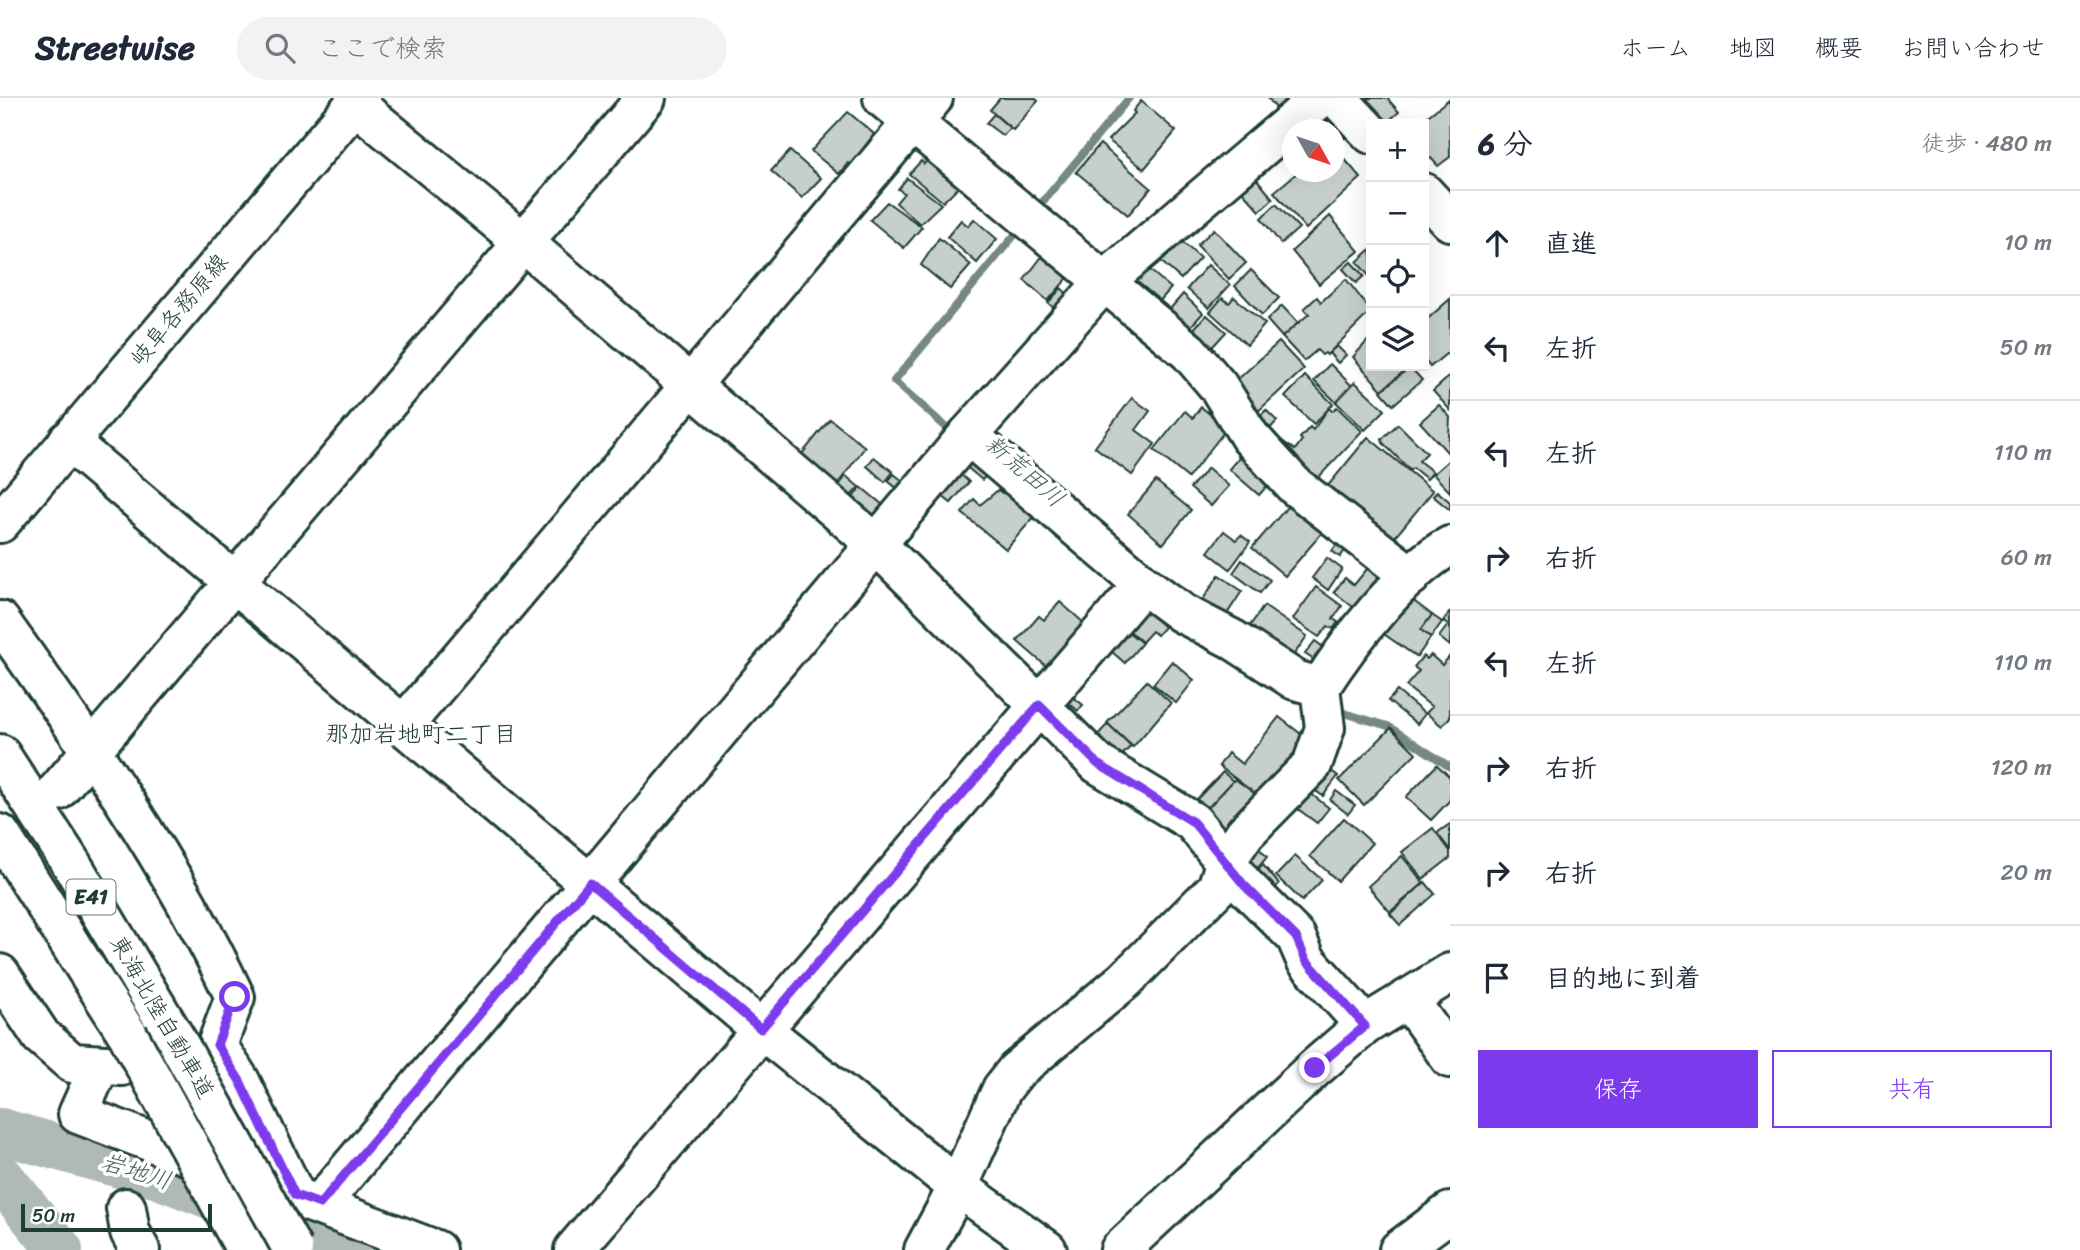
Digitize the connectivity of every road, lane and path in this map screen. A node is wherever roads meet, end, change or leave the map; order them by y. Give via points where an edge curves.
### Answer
1 (646, 98) edge
2 (883, 98) edge
3 (1320, 98) edge
4 (1337, 98) edge
5 (358, 101) edge
6 (922, 110) edge
7 (1366, 129) edge
8 (1429, 198) edge
9 (1450, 221) edge
10 (523, 242) junction
11 (1105, 281) junction
12 (691, 384) junction
13 (68, 441) junction
14 (962, 442) junction
15 (0, 523) edge
16 (876, 544) junction
17 (1450, 546) edge
18 (1411, 576) junction
19 (235, 583) junction
20 (1136, 592) junction
21 (0, 621) edge
22 (1321, 701) junction
23 (1039, 705) junction
24 (403, 726) junction
25 (94, 752) junction
26 (0, 754) edge
27 (57, 791) dead end
28 (0, 834) edge
29 (1226, 861) junction
30 (590, 883) junction
31 (1450, 973) edge
32 (0, 974) edge
33 (1408, 999) junction
34 (1365, 1026) junction
35 (761, 1029) junction
36 (217, 1045) junction
37 (1450, 1058) edge
38 (100, 1065) junction
39 (958, 1186) junction
40 (308, 1200) junction
41 (126, 1208) dead end
42 (1450, 1212) edge
43 (140, 1250) edge
44 (246, 1250) edge
45 (293, 1250) edge
46 (436, 1250) edge
47 (574, 1250) edge
48 (924, 1250) edge
49 (1046, 1250) edge
50 (1120, 1250) edge
51 (1399, 1250) edge

1 - 10 main road
2 - 6 main road
3 - 11 main road
4 - 7 main road
5 - 10 main road
5 - 13 main road, 岐阜各務原線
6 - 11 main road via 1029,218
6 - 12 main road
8 - 9 main road
10 - 12 main road
10 - 19 main road
11 - 14 main road
11 - 18 main road via 1189,352 1250,437 1295,486
12 - 16 main road
12 - 24 main road
13 - 15 main road, 岐阜各務原線
13 - 19 main road
14 - 16 main road
14 - 20 main road
16 - 23 main road
16 - 30 main road
17 - 18 main road
18 - 22 main road via 1345,649
19 - 24 main road
19 - 25 main road
20 - 22 main road via 1233,639
20 - 23 main road
21 - 25 main road
22 - 29 main road via 1312,765 1245,833
23 - 29 main road via 1098,764 1193,822
23 - 35 main road
24 - 30 main road
25 - 27 main road
25 - 36 main road via 211,946 235,997
26 - 45 main road, 東海北陸自動車道 / E41, bridge via 178,1043
28 - 44 main road, 東海北陸自動車道 / E41, bridge via 128,1035
29 - 34 main road via 1296,937 1306,960
29 - 39 main road via 1217,888 1125,980 1016,1071 1002,1089
30 - 35 main road
30 - 40 main road
31 - 33 main road
32 - 38 main road via 41,1036 72,1063
33 - 34 main road
33 - 37 main road
34 - 50 main road
35 - 39 main road
35 - 47 main road
36 - 38 main road via 166,1069
36 - 40 main road
38 - 40 main road via 78,1114
39 - 48 main road
39 - 49 main road
40 - 46 main road
41 - 43 main road via 130,1232
42 - 51 main road

